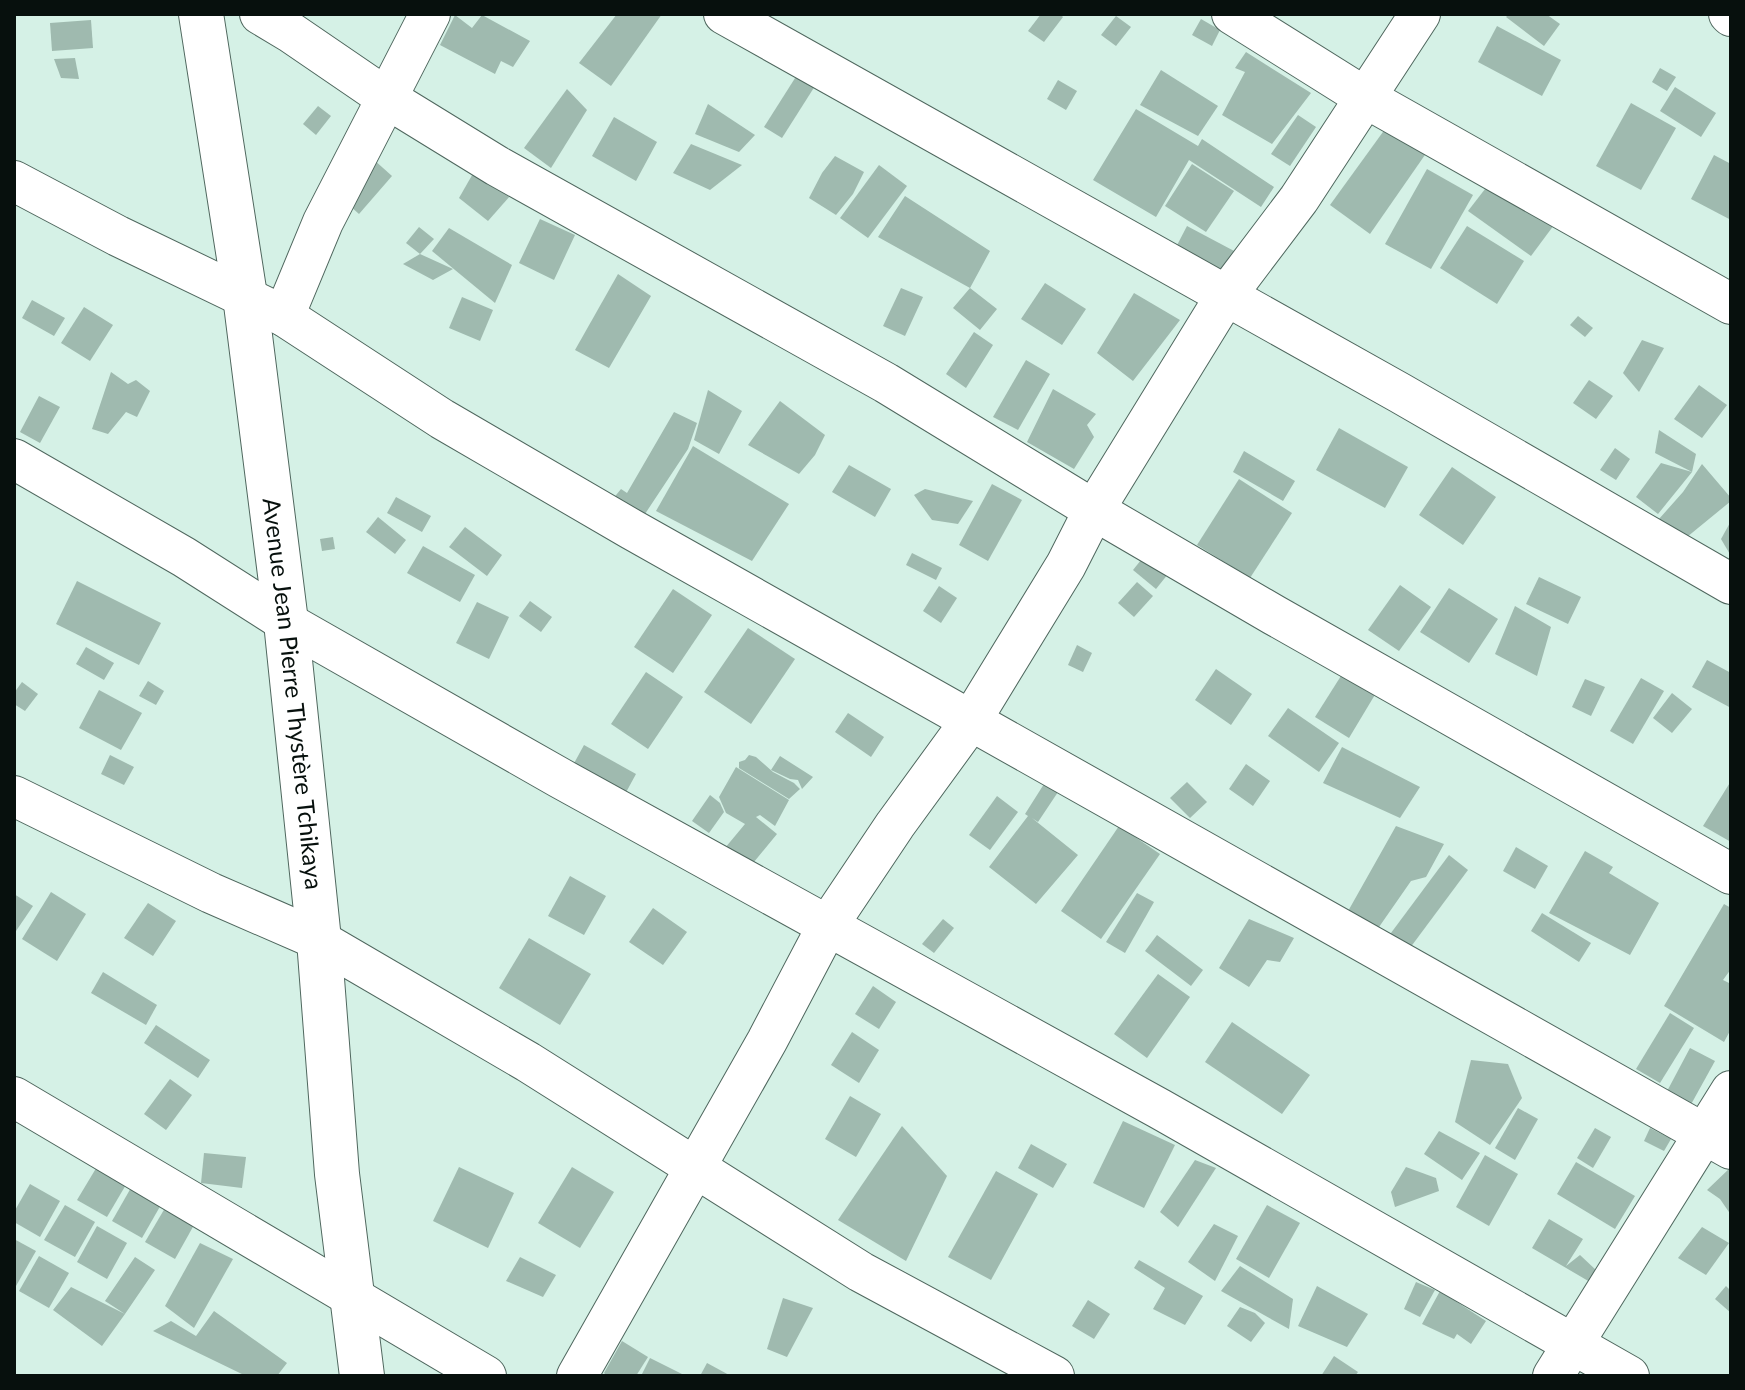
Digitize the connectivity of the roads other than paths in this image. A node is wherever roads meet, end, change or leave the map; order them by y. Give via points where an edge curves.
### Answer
1 (201, 14) edge
2 (260, 14) edge
3 (430, 14) edge
4 (724, 14) edge
5 (1232, 14) edge
6 (1420, 14) edge
7 (1366, 98) junction
8 (388, 99) junction
9 (14, 181) edge
10 (245, 296) junction
11 (1225, 297) junction
12 (1731, 304) edge
13 (284, 316) junction
14 (14, 459) edge
15 (1094, 510) junction
16 (1731, 584) edge
17 (286, 622) junction
18 (970, 722) junction
19 (14, 796) edge
20 (1731, 874) edge
21 (828, 925) junction
22 (319, 940) junction
23 (1731, 1091) edge
24 (14, 1097) edge
25 (1718, 1142) edge
26 (694, 1168) junction
27 (354, 1299) junction
28 (1562, 1360) edge
29 (362, 1376) edge
30 (486, 1376) edge
31 (577, 1376) edge
32 (1054, 1376) edge
33 (1629, 1376) edge

1 - 10 street, Avenue Jean Pierre Thystère Tchikaya
2 - 8 street
3 - 8 street
4 - 11 street
5 - 7 street
6 - 7 street
7 - 11 street
7 - 12 street
8 - 13 street via 323,222
8 - 15 street via 602,226 886,383
9 - 10 street
10 - 13 street
10 - 17 street, Avenue Jean Pierre Thystère Tchikaya
11 - 15 street
11 - 16 street
13 - 18 street via 442,419
14 - 17 street
15 - 18 street
15 - 20 street
17 - 21 street
17 - 22 street, Avenue Jean Pierre Thystère Tchikaya
18 - 21 street
18 - 25 street
19 - 22 street
21 - 26 street
21 - 28 street via 1146,1101
22 - 26 street via 528,1062
22 - 27 street, Avenue Jean Pierre Thystère Tchikaya via 337,1174
23 - 25 street
24 - 27 street
25 - 28 street
26 - 31 street
26 - 32 street via 861,1272
27 - 29 street, Avenue Jean Pierre Thystère Tchikaya
27 - 30 street
28 - 33 street

